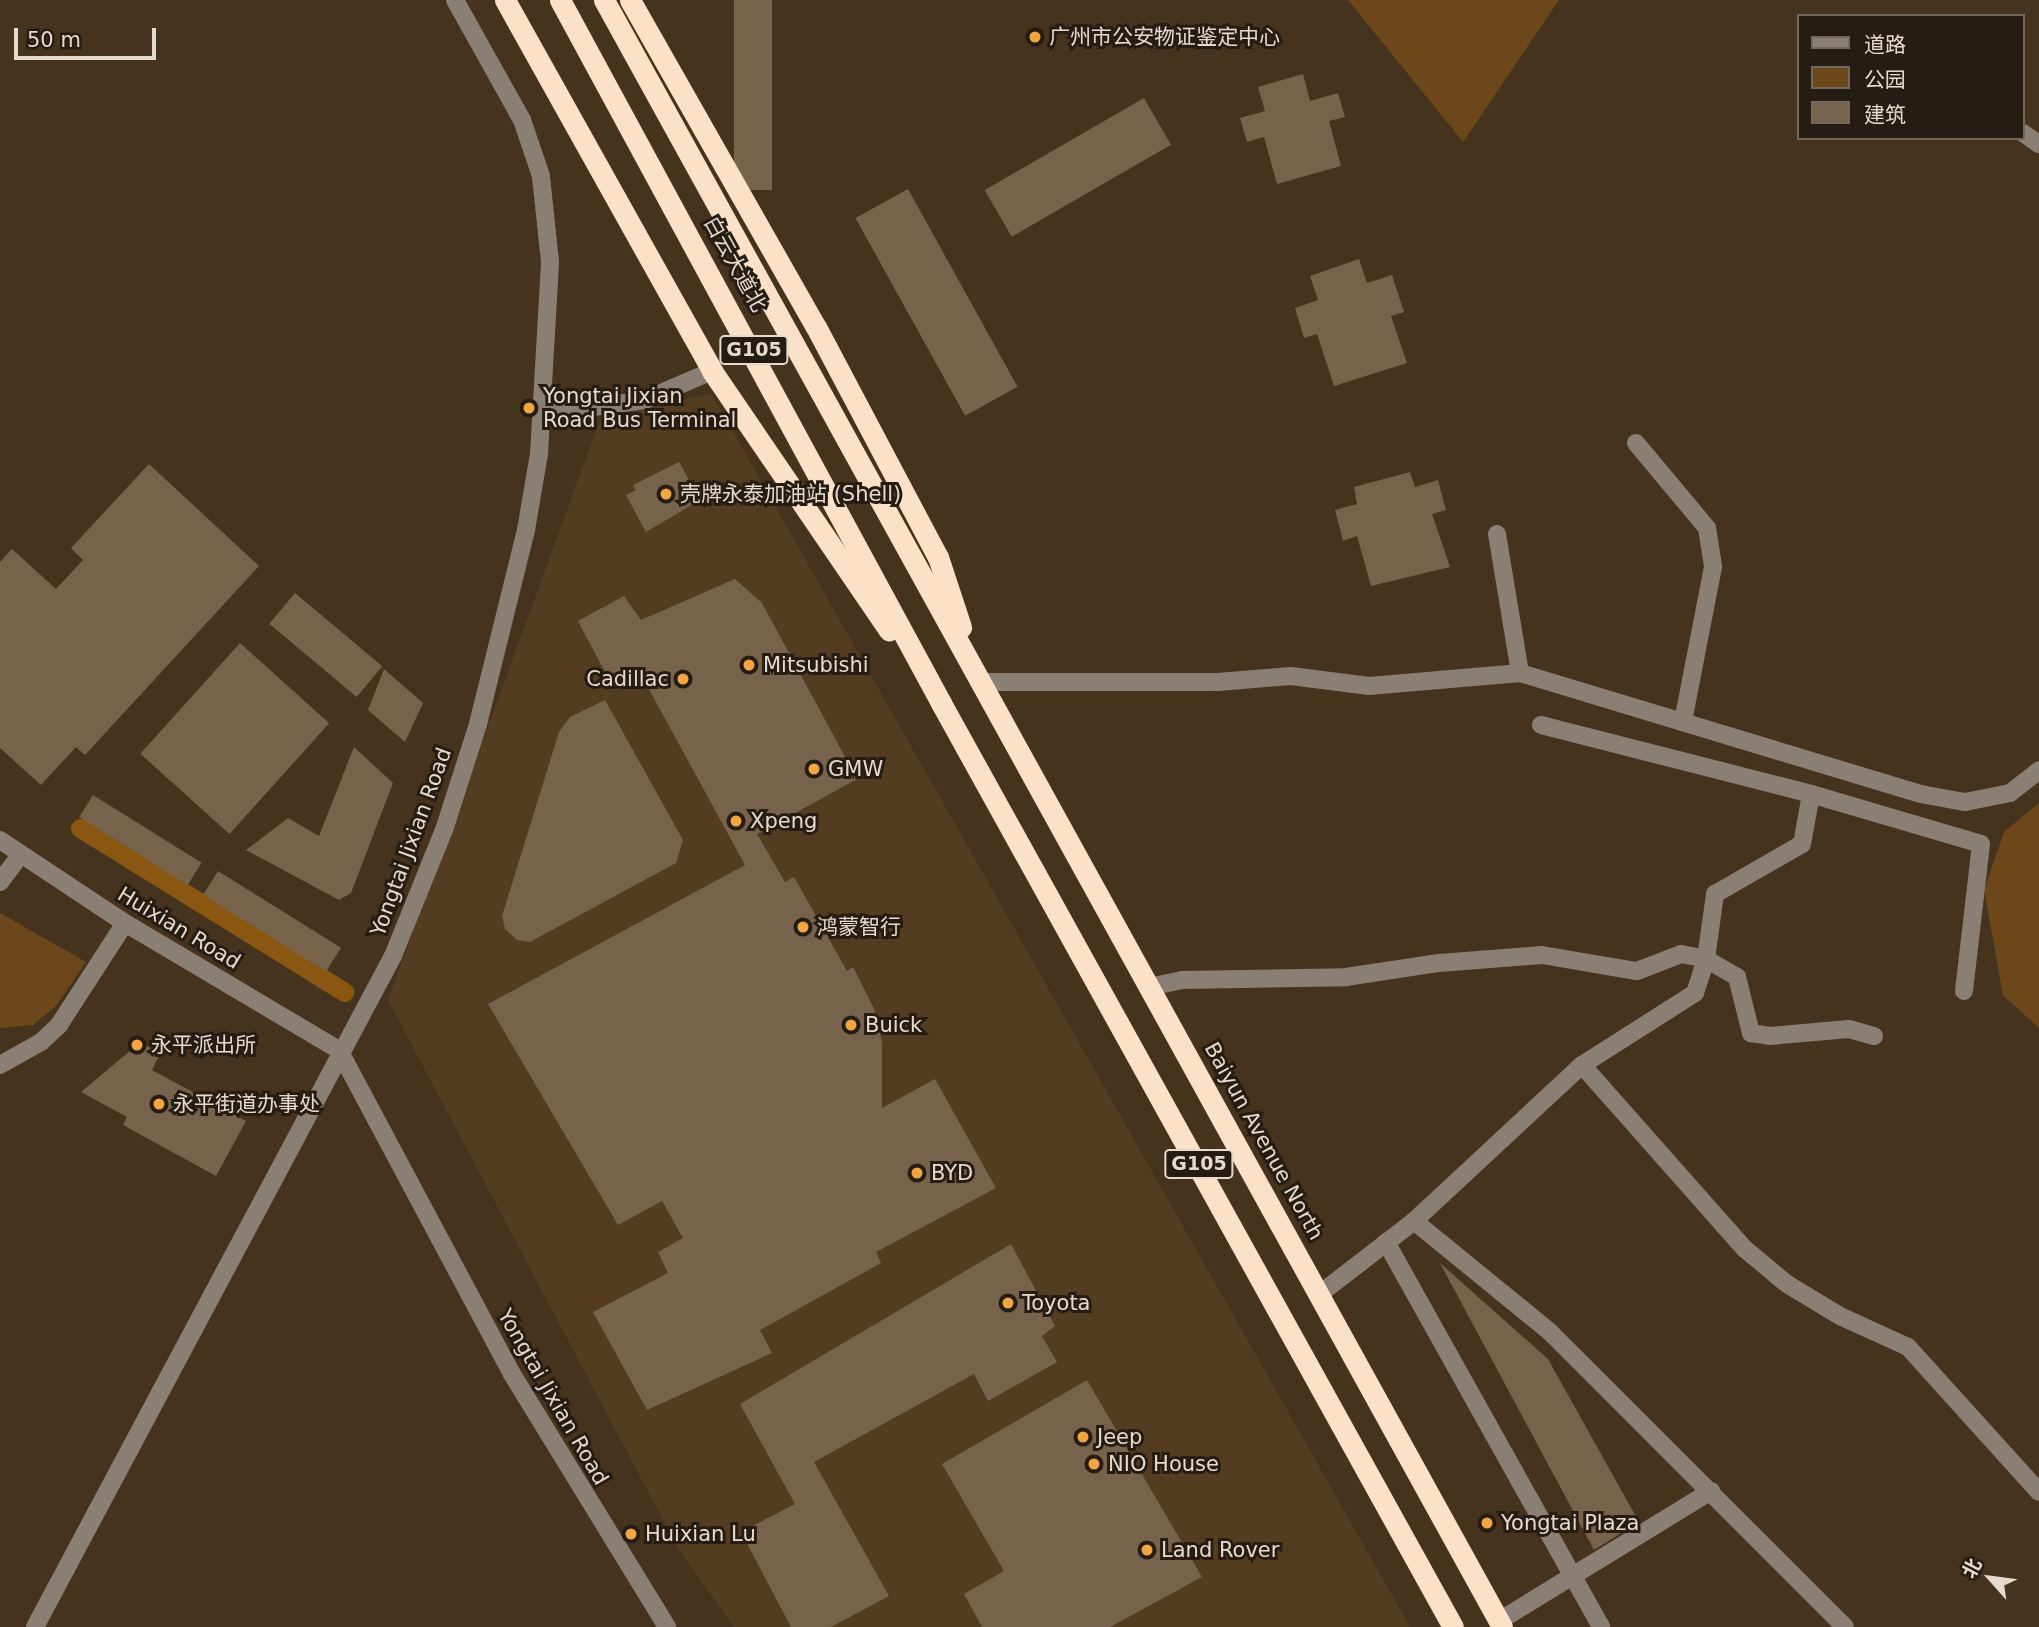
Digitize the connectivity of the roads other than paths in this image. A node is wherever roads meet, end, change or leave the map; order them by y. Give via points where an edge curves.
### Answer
1 (455, 0) edge
2 (506, 0) edge
3 (561, 0) edge
4 (604, 0) edge
5 (630, 0) edge
6 (712, 371) junction
7 (542, 414) junction
8 (1636, 443) dead end
9 (1497, 534) dead end
10 (1520, 673) junction
11 (979, 682) junction
12 (941, 703) junction
13 (1683, 722) junction
14 (1541, 725) dead end
15 (2035, 778) edge
16 (1811, 794) junction
17 (0, 840) edge
18 (19, 857) junction
19 (0, 882) edge
20 (125, 923) junction
21 (1706, 959) junction
22 (1149, 987) junction
23 (1964, 992) dead end
24 (1874, 1037) dead end
25 (339, 1050) junction
26 (0, 1065) edge
27 (1582, 1065) junction
28 (1414, 1221) junction
29 (1386, 1242) junction
30 (1321, 1293) junction
31 (1711, 1491) junction
32 (2039, 1492) edge
33 (1572, 1575) junction
34 (1500, 1624) edge
35 (35, 1627) edge
36 (667, 1627) edge
37 (1453, 1627) edge
38 (1601, 1627) edge
39 (1845, 1627) edge

1 - 7 street, Yongtai Jixian Road via 522,120 541,176 550,262
2 - 6 highway, G105
3 - 12 highway, 白云大道北 / G105
4 - 11 highway, 白云大道北 / G105
5 - 11 highway, G105 via 816,327 938,557
6 - 7 street via 645,400
6 - 12 highway, G105
7 - 25 street, Yongtai Jixian Road via 526,530 463,773 393,956
8 - 13 street via 1707,528 1713,567
9 - 10 street
10 - 11 street via 1369,686 1291,676 1219,682
10 - 13 street
11 - 22 highway, Baiyun Avenue North / G105
12 - 37 highway, G105
13 - 15 street via 1921,794 1965,802 2010,793
14 - 16 street
16 - 21 street via 1802,844 1715,894
16 - 23 street via 1981,844
17 - 18 street, Huixian Road
18 - 19 street
18 - 20 street, Huixian Road
20 - 25 street, Huixian Road
20 - 26 street via 59,1025 41,1042
21 - 22 street via 1681,954 1637,971 1542,955 1439,963 1346,977 1181,980
21 - 24 street via 1737,977 1751,1033 1769,1036 1849,1029
21 - 27 street via 1695,993
22 - 30 highway, Baiyun Avenue North / G105
25 - 35 street
25 - 36 street, Yongtai Jixian Road via 518,1385
27 - 28 street
27 - 32 street via 1745,1249 1787,1284 1840,1317 1908,1348
28 - 29 street
28 - 31 street via 1550,1332
29 - 30 street
29 - 33 street
30 - 34 highway, Baiyun Avenue North / G105
31 - 33 street
31 - 39 street
33 - 34 street
33 - 38 street

